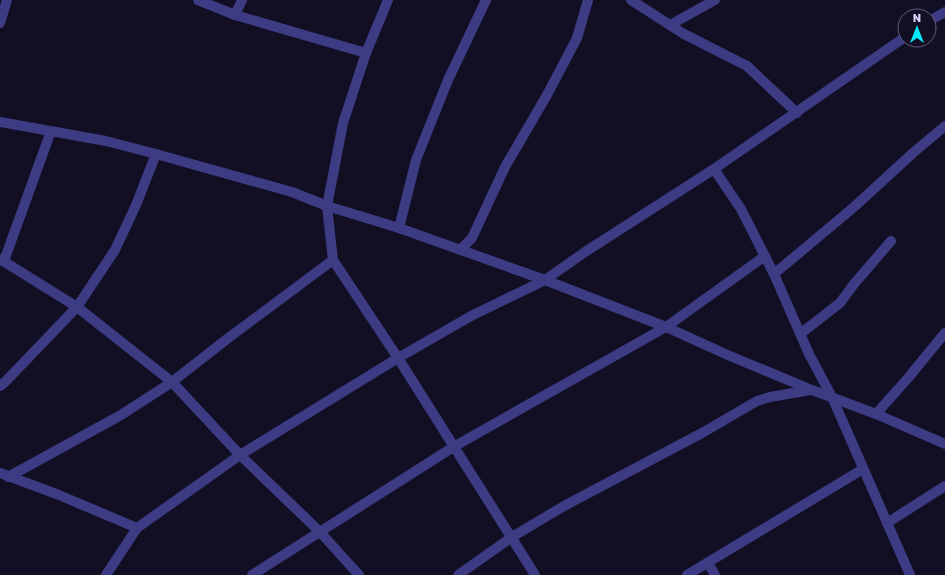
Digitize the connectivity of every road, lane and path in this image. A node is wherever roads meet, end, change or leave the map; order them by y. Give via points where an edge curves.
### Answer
1 (198, 0) edge
2 (242, 0) edge
3 (388, 0) edge
4 (486, 0) edge
5 (588, 0) edge
6 (631, 0) edge
7 (715, 0) edge
8 (4, 2) edge
9 (235, 15) junction
10 (0, 23) edge
11 (670, 25) junction
12 (897, 43) edge
13 (366, 53) junction
14 (797, 113) junction
15 (0, 122) edge
16 (945, 126) edge
17 (51, 131) junction
18 (156, 154) junction
19 (714, 169) junction
20 (327, 206) junction
21 (399, 228) junction
22 (891, 241) dead end
23 (460, 250) junction
24 (765, 256) junction
25 (2, 260) edge
26 (333, 260) junction
27 (774, 274) junction
28 (545, 280) junction
29 (77, 307) junction
30 (666, 327) junction
31 (945, 333) edge
32 (800, 334) junction
33 (398, 358) junction
34 (2, 382) edge
35 (172, 382) junction
36 (812, 390) junction
37 (832, 397) junction
38 (876, 414) junction
39 (945, 444) edge
40 (455, 446) junction
41 (240, 456) junction
42 (863, 469) junction
43 (4, 475) edge
44 (945, 486) edge
45 (887, 523) junction
46 (137, 528) junction
47 (320, 532) junction
48 (512, 537) junction
49 (708, 563) junction
50 (106, 575) edge
51 (252, 575) edge
52 (359, 575) edge
53 (458, 575) edge
54 (535, 575) edge
55 (688, 575) edge
56 (715, 575) edge
57 (910, 575) edge

1 - 9 street
2 - 9 street
3 - 13 street
4 - 21 street via 448,80 416,160
5 - 23 street via 577,38 547,96 505,167 472,238
6 - 11 street
7 - 11 street
8 - 10 street
9 - 13 street
11 - 14 street via 747,66
12 - 14 street
13 - 20 street via 343,123
14 - 19 street
15 - 17 street
16 - 27 street
17 - 18 street via 106,141
17 - 25 street
18 - 20 street via 292,192
18 - 29 street via 115,250
19 - 24 street via 740,209
19 - 28 street
20 - 21 street
20 - 26 street
21 - 23 street
22 - 32 street via 840,303
23 - 28 street
24 - 27 street
24 - 30 street
25 - 29 street
26 - 33 street
26 - 35 street
27 - 32 street
28 - 30 street
28 - 33 street via 471,316
29 - 34 street
29 - 35 street
30 - 36 street
30 - 40 street
31 - 38 street
32 - 37 street
33 - 40 street
33 - 41 street
35 - 41 street
35 - 43 street via 121,415
36 - 37 street
36 - 48 street via 757,401
37 - 38 street
37 - 42 street
38 - 39 street
40 - 47 street
40 - 48 street
41 - 46 street
41 - 47 street
42 - 45 street
42 - 49 street
43 - 46 street
44 - 45 street
45 - 57 street
46 - 50 street
47 - 51 street
47 - 52 street
48 - 53 street
48 - 54 street
49 - 55 street
49 - 56 street

